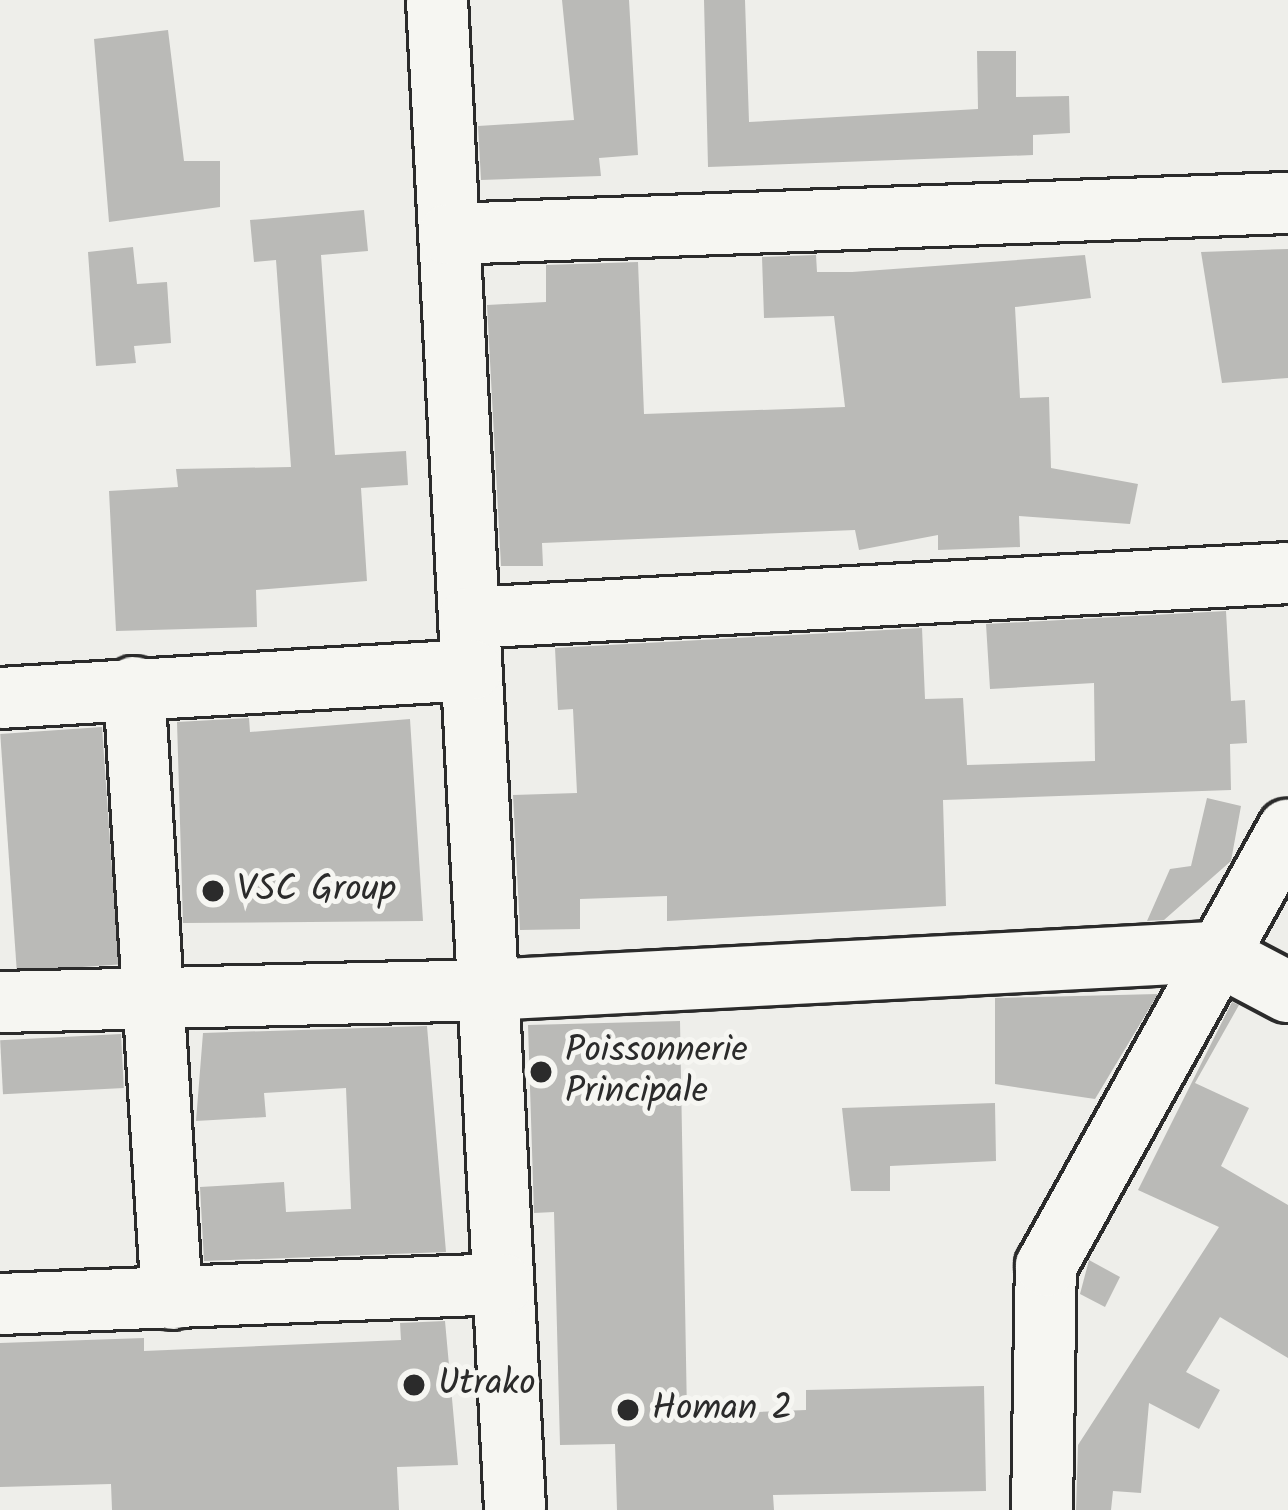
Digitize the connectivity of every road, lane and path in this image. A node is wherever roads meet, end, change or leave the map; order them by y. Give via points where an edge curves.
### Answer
1 (437, 0) edge
2 (1288, 203) edge
3 (449, 234) junction
4 (1288, 573) edge
5 (470, 644) junction
6 (134, 687) junction
7 (0, 698) edge
8 (1288, 830) edge
9 (1212, 952) junction
10 (488, 990) junction
11 (1288, 992) edge
12 (158, 998) junction
13 (0, 1002) edge
14 (503, 1284) junction
15 (172, 1299) junction
16 (0, 1304) edge
17 (515, 1510) edge
18 (1042, 1510) edge

1 - 3 street
2 - 3 street
3 - 5 street
4 - 5 street
5 - 6 street
5 - 10 street
6 - 7 street
6 - 12 street
8 - 9 street
9 - 10 street
9 - 11 street
9 - 18 street via 1046,1266
10 - 12 street
10 - 14 street
12 - 13 street
12 - 15 street
14 - 15 street
14 - 17 street
15 - 16 street

